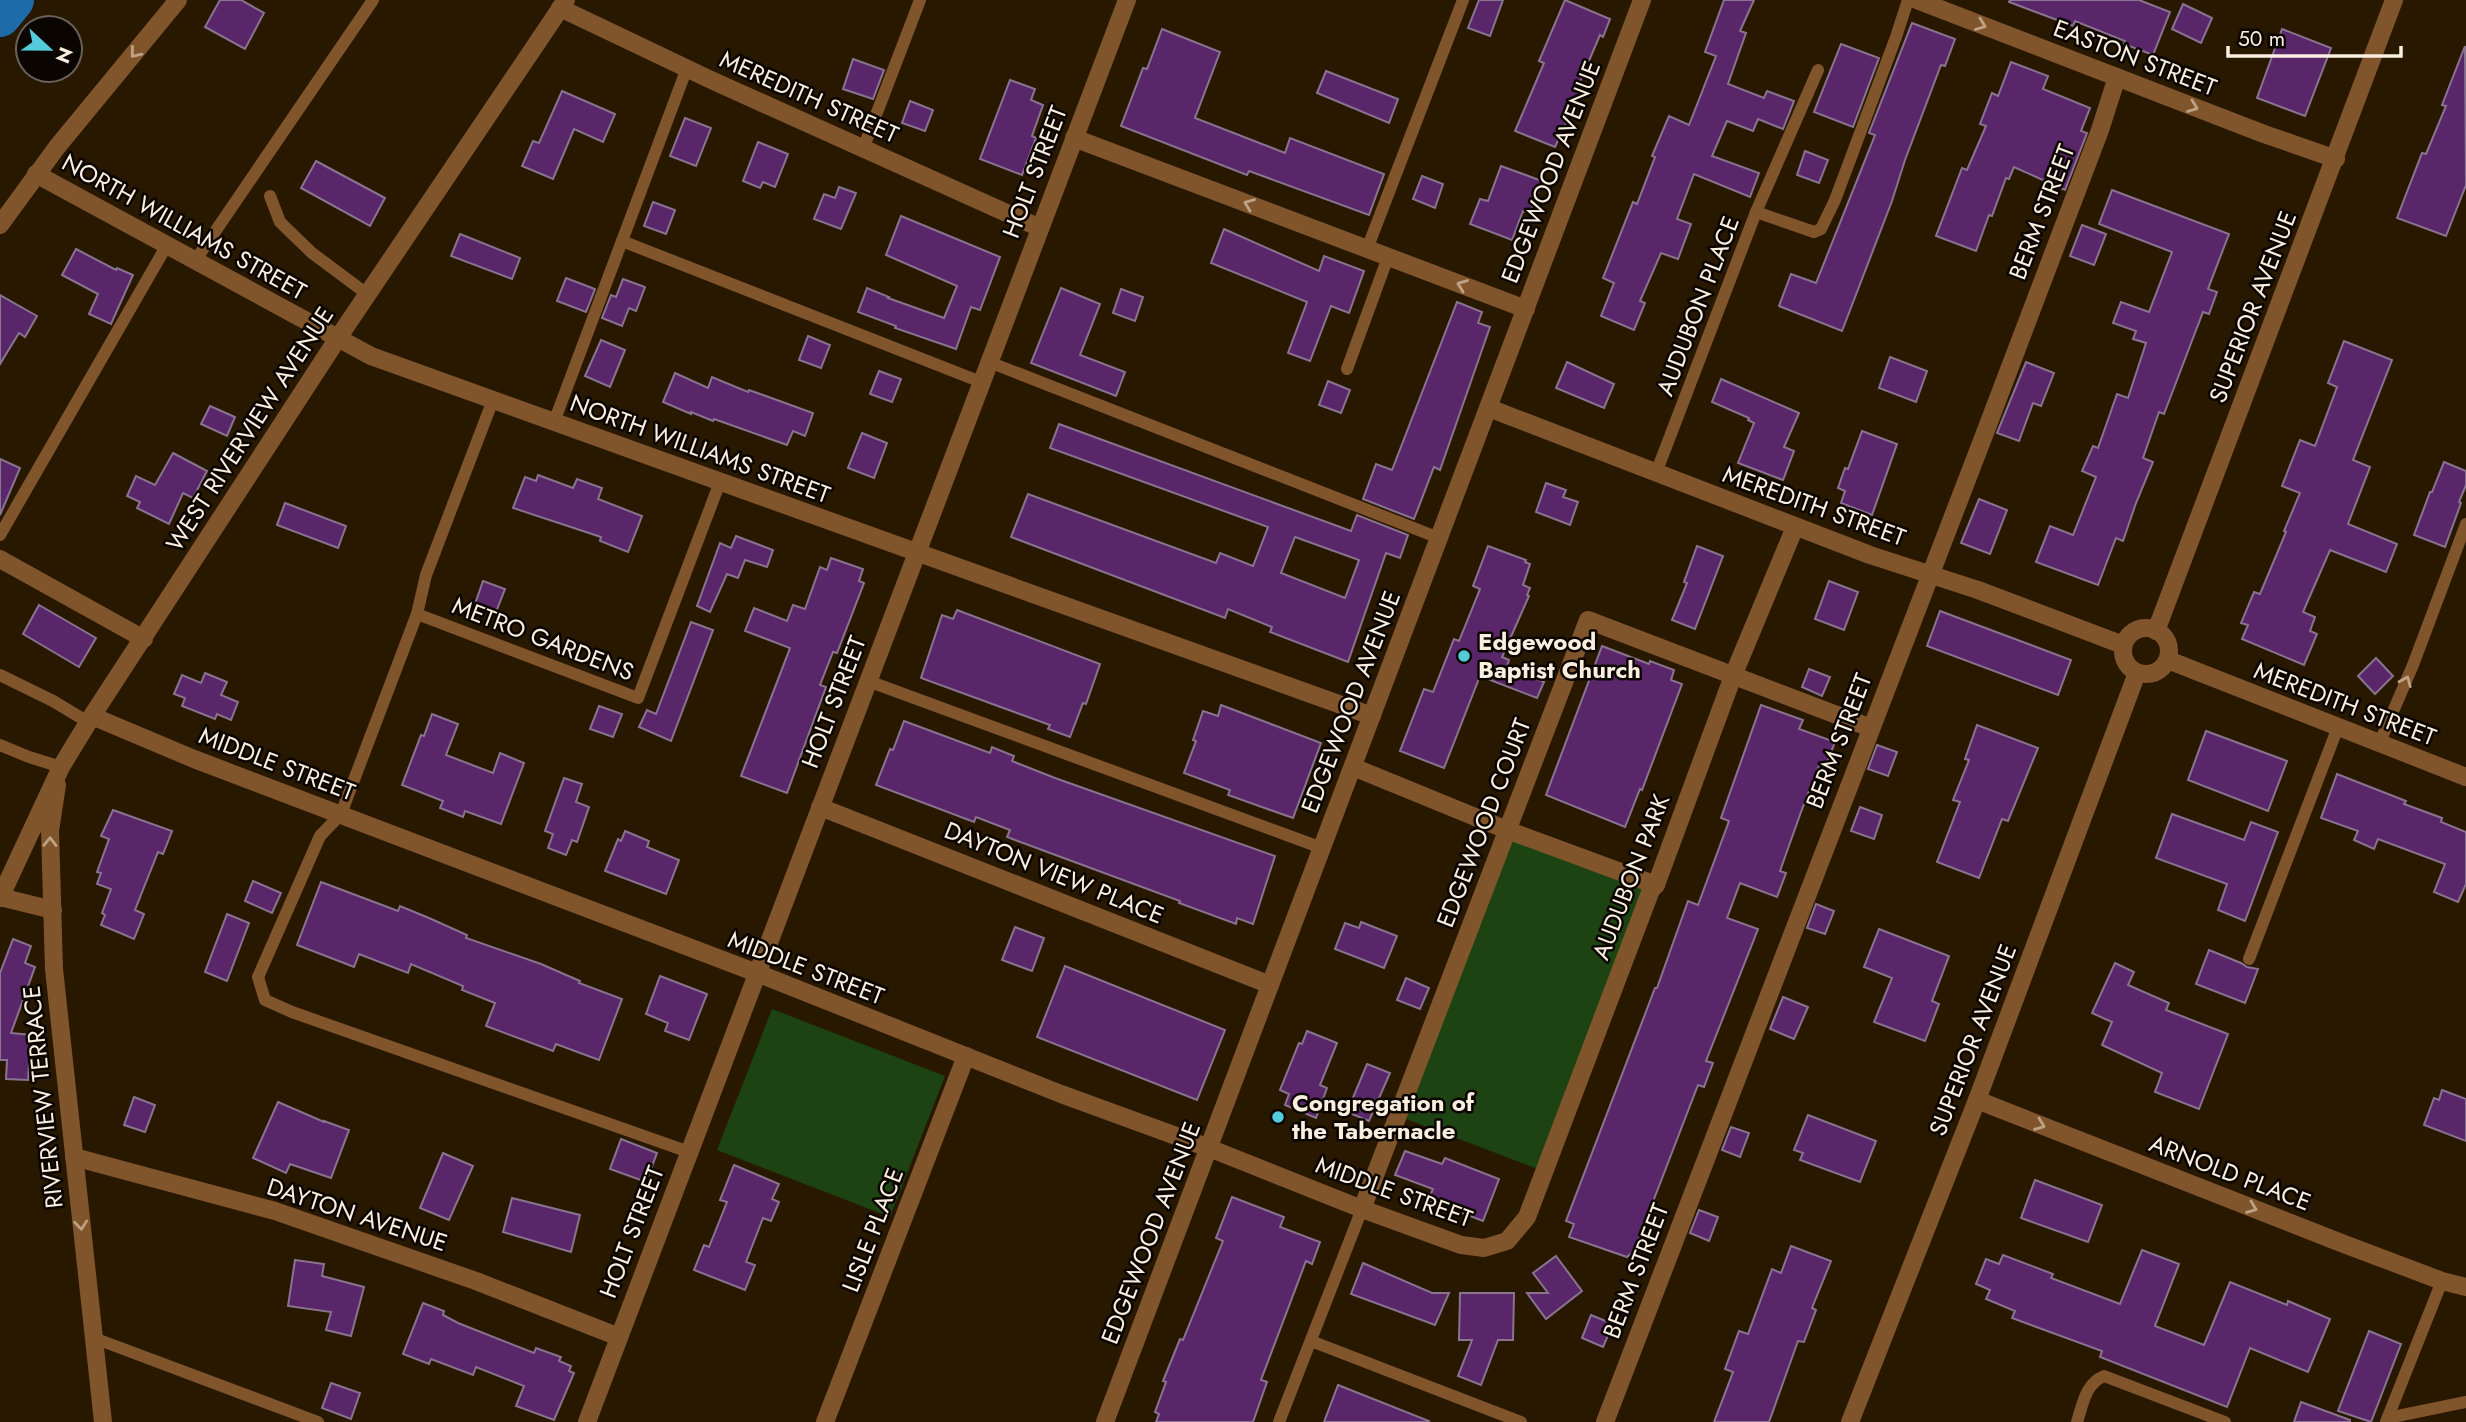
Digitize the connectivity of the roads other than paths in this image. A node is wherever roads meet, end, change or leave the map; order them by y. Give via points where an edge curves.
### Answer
1 (178, 0) edge
2 (373, 0) edge
3 (920, 0) edge
4 (1126, 0) edge
5 (1463, 0) edge
6 (1643, 0) edge
7 (1908, 0) edge
8 (1917, 0) edge
9 (2394, 0) edge
10 (563, 4) edge
11 (687, 68) junction
12 (1818, 70) dead end
13 (2117, 77) junction
14 (1074, 138) junction
15 (863, 149) junction
16 (2336, 159) junction
17 (36, 174) junction
18 (270, 196) dead end
19 (1756, 212) junction
20 (0, 225) edge
21 (1040, 228) junction
22 (622, 242) junction
23 (167, 245) junction
24 (1367, 249) junction
25 (1388, 257) junction
26 (195, 261) junction
27 (367, 294) junction
28 (1526, 309) junction
29 (338, 338) junction
30 (989, 362) junction
31 (1348, 369) dead end
32 (981, 382) junction
33 (493, 400) junction
34 (1489, 408) junction
35 (554, 422) junction
36 (1656, 473) junction
37 (720, 482) junction
38 (2466, 524) edge
39 (1795, 527) junction
40 (0, 535) edge
41 (1439, 538) junction
42 (917, 552) junction
43 (0, 559) edge
44 (1930, 574) junction
45 (417, 614) junction
46 (2156, 631) junction
47 (144, 639) junction
48 (2123, 645) junction
49 (2168, 660) junction
50 (2137, 673) junction
51 (0, 675) edge
52 (1733, 676) junction
53 (867, 681) junction
54 (1372, 716) junction
55 (90, 719) junction
56 (2338, 727) junction
57 (1871, 728) junction
58 (2379, 744) junction
59 (0, 745) edge
60 (61, 767) junction
61 (1353, 767) junction
62 (2466, 777) edge
63 (820, 807) junction
64 (341, 814) junction
65 (1507, 830) junction
66 (1322, 848) junction
67 (1656, 885) junction
68 (0, 897) edge
69 (52, 910) junction
70 (2249, 959) dead end
71 (757, 973) junction
72 (1270, 985) junction
73 (966, 1056) junction
74 (1977, 1100) junction
75 (1209, 1147) junction
76 (689, 1152) junction
77 (74, 1157) junction
78 (1362, 1209) junction
79 (1507, 1241) joint
80 (2442, 1281) junction
81 (2466, 1287) edge
82 (619, 1337) junction
83 (94, 1338) junction
84 (1311, 1341) junction
85 (2466, 1402) edge
86 (2387, 1420) edge
87 (103, 1422) edge
88 (318, 1422) edge
89 (587, 1422) edge
90 (825, 1422) edge
91 (1105, 1422) edge
92 (1279, 1422) edge
93 (1521, 1422) edge
94 (1605, 1422) edge
95 (1850, 1422) edge
96 (2077, 1422) edge
97 (2225, 1422) edge

1 -> 17 street
2 - 26 lane
3 - 15 lane
4 - 14 street, HOLT STREET
5 - 24 lane
6 - 28 street, EDGEWOOD AVENUE
7 - 19 lane, AUDUBON PLACE via 1821,229 1814,232
8 -> 13 street, EASTON STREET
9 - 16 street, SUPERIOR AVENUE
10 - 11 street, MEREDITH STREET
10 - 27 street, WEST RIVERVIEW AVENUE
11 - 15 street, MEREDITH STREET
11 - 22 lane
12 - 19 lane
13 -> 16 street, EASTON STREET
13 - 44 street, BERM STREET
14 - 21 street, HOLT STREET
24 -> 14 street
15 - 21 street, MEREDITH STREET
16 - 46 street, SUPERIOR AVENUE
17 - 20 street
17 - 23 street, NORTH WILLIAMS STREET
18 - 27 lane via 280,222
19 - 36 lane, AUDUBON PLACE
21 - 30 street, HOLT STREET
22 - 32 lane
22 - 35 lane
23 - 26 street, NORTH WILLIAMS STREET
23 - 40 lane
24 - 25 street
28 -> 25 street
25 - 31 lane
26 - 29 street, NORTH WILLIAMS STREET
27 - 29 street, WEST RIVERVIEW AVENUE
28 - 34 street, EDGEWOOD AVENUE
29 - 33 street, NORTH WILLIAMS STREET via 371,356
29 - 47 street, WEST RIVERVIEW AVENUE
30 - 32 street, HOLT STREET
30 - 41 lane
32 - 42 street, HOLT STREET
33 - 35 street, NORTH WILLIAMS STREET
33 - 45 lane via 426,575
34 - 36 street, MEREDITH STREET
34 - 41 street, EDGEWOOD AVENUE
35 - 37 street, NORTH WILLIAMS STREET
36 - 39 street, MEREDITH STREET
37 - 42 street, NORTH WILLIAMS STREET
37 - 45 lane, METRO GARDENS via 638,698
58 -> 38 lane
39 - 44 street, MEREDITH STREET
39 - 52 street, AUDUBON PARK
41 - 54 street, EDGEWOOD AVENUE
42 - 53 street, HOLT STREET
42 - 54 street, NORTH WILLIAMS STREET
43 - 47 street
44 - 48 street, MEREDITH STREET
44 - 57 street, BERM STREET
45 - 64 lane, METRO GARDENS
46 - 48 street via 2136,630
46 - 49 street via 2168,643
47 - 55 street, WEST RIVERVIEW AVENUE
48 - 50 street via 2128,667
49 - 50 street via 2155,673
49 - 56 street, MEREDITH STREET
50 - 74 street, SUPERIOR AVENUE
51 - 55 lane
52 - 57 street, EDGEWOOD COURT
52 - 65 street, EDGEWOOD COURT via 1588,620
52 - 67 street, AUDUBON PARK
53 - 63 street, HOLT STREET
53 - 66 lane
54 - 61 street, EDGEWOOD AVENUE
55 - 60 street, WEST RIVERVIEW AVENUE
55 - 64 street, MIDDLE STREET
56 - 58 street, MEREDITH STREET
56 - 70 lane
57 - 94 street, BERM STREET
58 - 62 street, MEREDITH STREET
59 - 60 lane
60 - 68 street, WEST RIVERVIEW AVENUE
69 -> 60 street, RIVERVIEW TERRACE via 50,831
61 - 65 street
61 - 66 street, EDGEWOOD AVENUE
63 - 71 street, HOLT STREET
63 - 72 street, DAYTON VIEW PLACE
64 - 71 street, MIDDLE STREET
64 - 76 lane via 320,836 258,977 265,1000
65 - 67 street
65 - 78 street, EDGEWOOD COURT
66 - 72 street, EDGEWOOD AVENUE
67 - 79 street, AUDUBON PARK via 1527,1217
68 - 69 street
69 - 77 street, RIVERVIEW TERRACE
71 - 73 street, MIDDLE STREET
71 - 76 street, HOLT STREET
72 - 75 street, EDGEWOOD AVENUE
73 - 75 street, MIDDLE STREET
73 - 90 street, LISLE PLACE
74 -> 80 street, ARNOLD PLACE
74 - 95 street, SUPERIOR AVENUE
75 - 78 street, MIDDLE STREET
75 - 91 street, EDGEWOOD AVENUE
76 - 82 street, HOLT STREET
77 - 82 street, DAYTON AVENUE via 275,1211
77 -> 83 street, RIVERVIEW TERRACE
78 - 79 street, MIDDLE STREET via 1461,1245 1484,1248
78 - 84 lane
80 - 81 street, ARNOLD PLACE
80 - 86 lane
82 - 89 street, HOLT STREET
83 - 87 street, RIVERVIEW TERRACE
83 - 88 lane
84 - 92 lane
84 - 93 lane
85 - 86 lane
96 - 97 lane via 2088,1387 2104,1376

